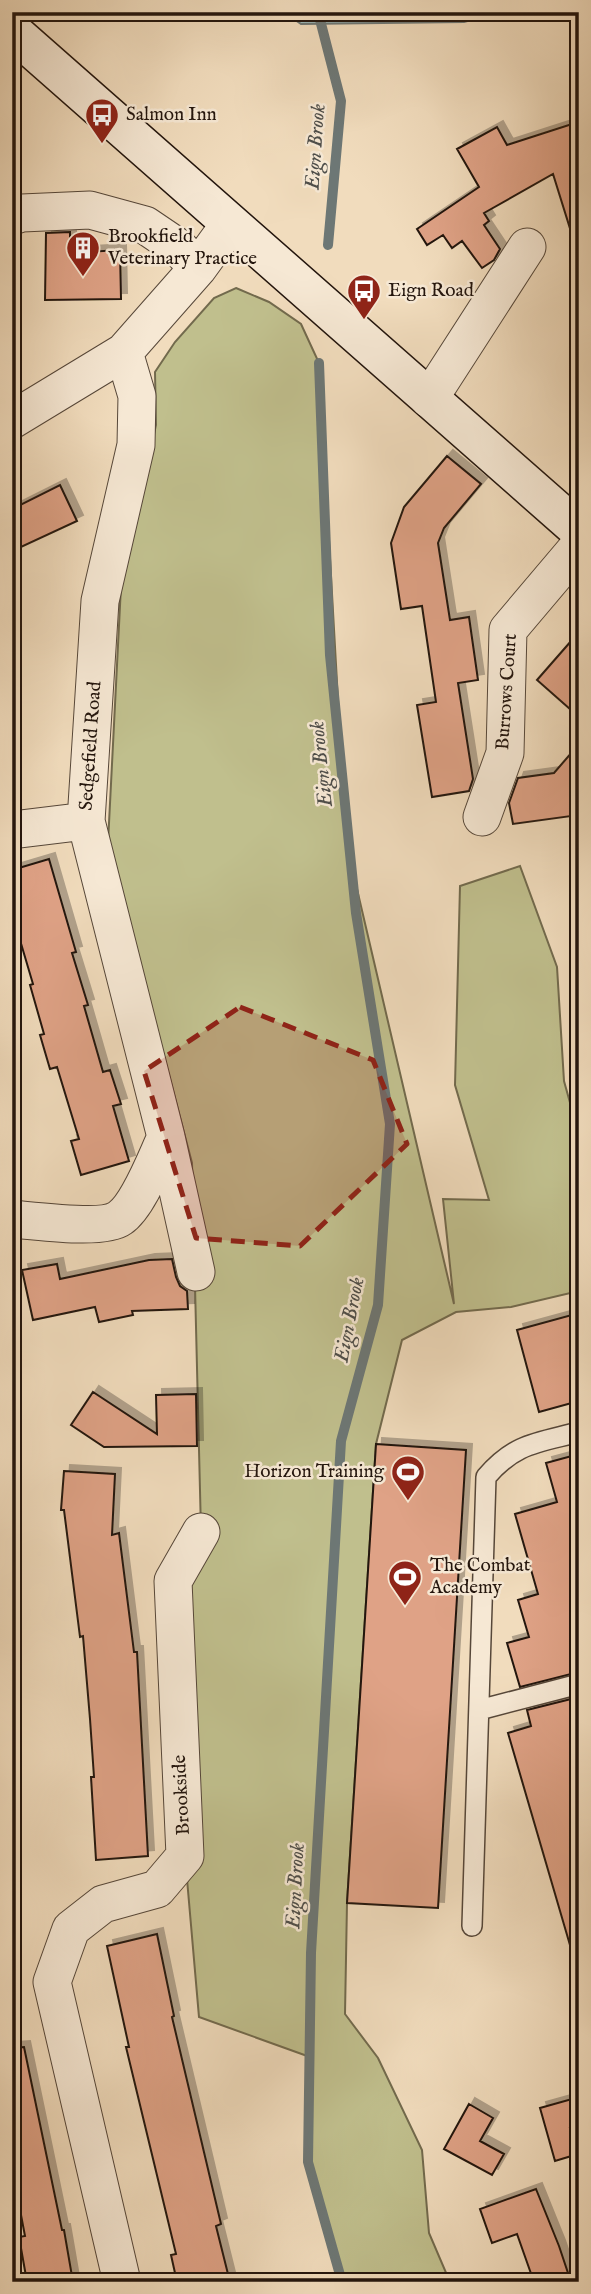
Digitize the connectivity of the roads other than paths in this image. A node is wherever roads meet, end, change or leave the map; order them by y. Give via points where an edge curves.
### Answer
1 (12, 31) edge
2 (12, 216) edge
3 (230, 224) junction
4 (527, 247) dead end
5 (198, 268) junction
6 (124, 352) junction
7 (429, 399) junction
8 (12, 420) edge
9 (579, 530) edge
10 (579, 546) edge
11 (482, 817) dead end
12 (86, 821) junction
13 (12, 831) edge
14 (166, 1138) junction
15 (12, 1219) edge
16 (196, 1272) dead end
17 (579, 1432) edge
18 (201, 1532) dead end
19 (579, 1684) edge
20 (479, 1710) junction
21 (472, 1926) dead end
22 (122, 2282) edge

1 - 3 main road
2 - 5 street via 90,209 145,225 179,248
3 - 5 street
3 - 7 main road
4 - 7 street
5 - 6 street
6 - 8 street
6 - 12 street, Sedgefield Road via 137,396 136,445 100,601
7 - 9 main road
10 - 11 street, Burrows Court via 508,630 505,753
12 - 13 street
12 - 14 street, Sedgefield Road
14 - 15 street via 139,1195 120,1219 101,1225
14 - 16 street, Sedgefield Road
17 - 20 lane via 518,1448 486,1477
18 - 22 street, Brookside via 173,1581 185,1856 157,1889 103,1904 71,1929 52,1982
19 - 20 lane
20 - 21 lane

